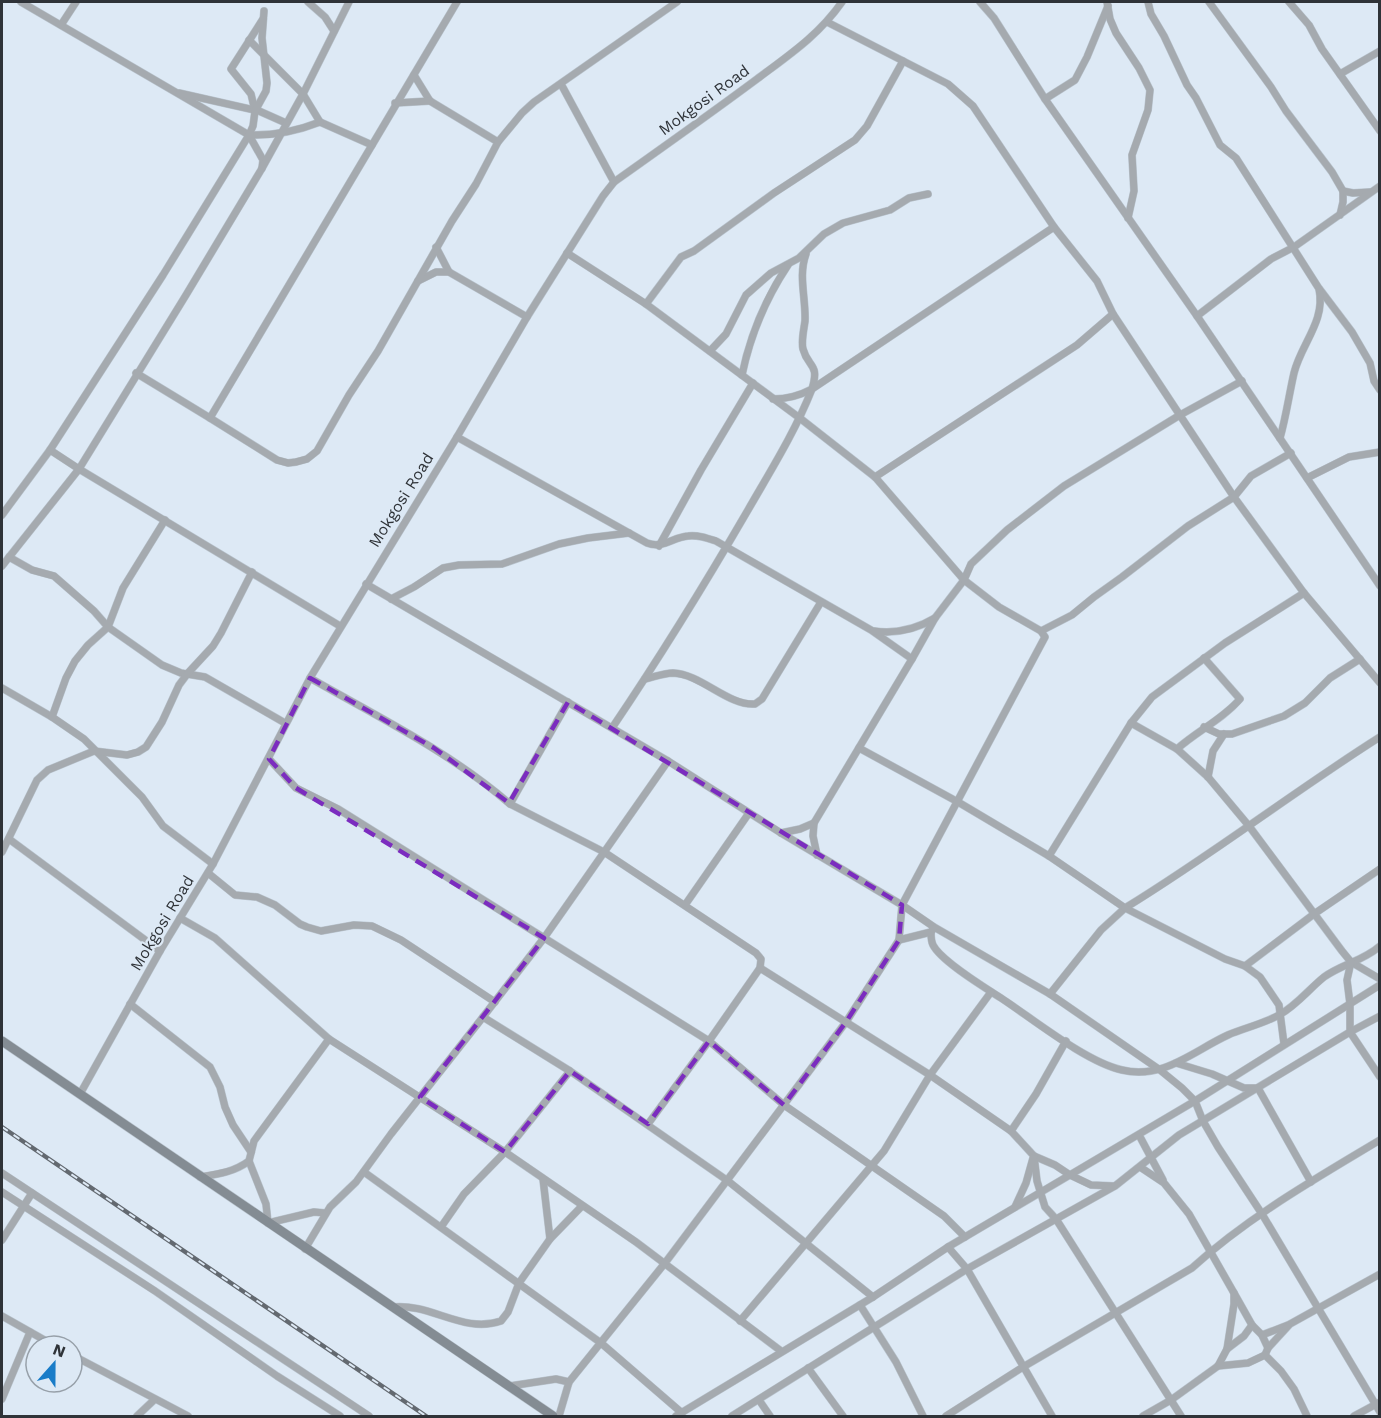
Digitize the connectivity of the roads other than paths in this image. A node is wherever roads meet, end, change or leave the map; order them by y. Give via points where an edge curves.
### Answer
1 (21, 2) edge
2 (76, 2) edge
3 (309, 2) edge
4 (349, 2) edge
5 (457, 2) edge
6 (675, 2) edge
7 (842, 2) edge
8 (980, 2) edge
9 (1149, 2) edge
10 (1209, 2) edge
11 (1289, 2) edge
12 (1109, 3) edge
13 (828, 22) junction
14 (61, 25) junction
15 (334, 31) junction
16 (249, 40) junction
17 (1380, 51) edge
18 (263, 54) junction
19 (903, 61) junction
20 (1340, 74) junction
21 (414, 75) junction
22 (561, 84) junction
23 (172, 91) junction
24 (303, 94) junction
25 (1045, 99) junction
26 (430, 101) junction
27 (395, 103) junction
28 (255, 111) junction
29 (320, 122) junction
30 (286, 123) junction
31 (1380, 131) edge
32 (280, 134) junction
33 (249, 135) junction
34 (498, 142) junction
35 (372, 145) junction
36 (261, 170) junction
37 (614, 182) junction
38 (1380, 186) edge
39 (1343, 191) junction
40 (1371, 192) junction
41 (928, 194) dead end
42 (1340, 215) junction
43 (1128, 218) junction
44 (1054, 227) junction
45 (436, 247) junction
46 (1294, 247) junction
47 (807, 252) junction
48 (567, 253) junction
49 (789, 264) junction
50 (448, 272) junction
51 (418, 281) junction
52 (1318, 286) junction
53 (646, 304) junction
54 (1113, 314) junction
55 (1197, 316) junction
56 (527, 317) junction
57 (710, 351) junction
58 (136, 373) junction
59 (742, 375) junction
60 (1242, 381) junction
61 (753, 383) junction
62 (812, 389) junction
63 (1380, 390) edge
64 (773, 399) junction
65 (1180, 415) junction
66 (210, 418) junction
67 (801, 419) junction
68 (457, 437) junction
69 (1280, 438) junction
70 (50, 450) junction
71 (1380, 452) edge
72 (1291, 453) junction
73 (79, 469) junction
74 (875, 477) junction
75 (1307, 478) junction
76 (1234, 497) junction
77 (2, 515) edge
78 (165, 520) junction
79 (629, 533) junction
80 (659, 546) junction
81 (726, 547) junction
82 (9, 557) junction
83 (2, 566) edge
84 (252, 572) junction
85 (964, 580) junction
86 (366, 584) junction
87 (1380, 586) edge
88 (1304, 593) junction
89 (391, 599) junction
90 (821, 602) junction
91 (935, 618) junction
92 (340, 626) junction
93 (108, 627) junction
94 (871, 630) junction
95 (1041, 631) junction
96 (1204, 658) junction
97 (912, 659) junction
98 (1360, 659) junction
99 (188, 673) junction
100 (310, 678) junction
101 (645, 679) junction
102 (1380, 683) edge
103 (2, 688) edge
104 (568, 702) junction
105 (52, 717) junction
106 (285, 723) junction
107 (1131, 723) junction
108 (1204, 727) junction
109 (612, 728) junction
110 (1224, 734) junction
111 (1380, 737) edge
112 (859, 748) junction
113 (1177, 749) junction
114 (94, 751) junction
115 (269, 759) junction
116 (668, 761) junction
117 (1208, 777) junction
118 (958, 802) junction
119 (510, 804) junction
120 (749, 813) junction
121 (814, 823) junction
122 (1249, 826) junction
123 (781, 834) junction
124 (9, 839) junction
125 (2, 852) edge
126 (604, 852) junction
127 (817, 855) junction
128 (1049, 856) junction
129 (213, 864) junction
130 (1380, 869) edge
131 (208, 873) junction
132 (685, 905) junction
133 (902, 905) junction
134 (1125, 908) junction
135 (1314, 914) junction
136 (180, 918) junction
137 (932, 929) junction
138 (544, 938) junction
139 (898, 940) junction
140 (1380, 946) edge
141 (160, 951) junction
142 (1351, 962) junction
143 (1245, 966) junction
144 (760, 968) junction
145 (1380, 979) edge
146 (1380, 986) edge
147 (991, 992) junction
148 (1050, 994) junction
149 (495, 1002) junction
150 (130, 1004) junction
151 (1350, 1004) junction
152 (1279, 1015) junction
153 (1380, 1016) edge
154 (483, 1017) junction
155 (846, 1022) junction
156 (1350, 1032) junction
157 (329, 1039) junction
158 (2, 1041) edge
159 (709, 1041) junction
160 (1066, 1041) junction
161 (1284, 1044) junction
162 (1176, 1064) junction
163 (1160, 1070) junction
164 (570, 1071) junction
165 (930, 1076) junction
166 (1380, 1077) edge
167 (1227, 1081) junction
168 (1258, 1088) junction
169 (80, 1094) junction
170 (420, 1097) junction
171 (1195, 1101) junction
172 (784, 1105) junction
173 (1203, 1121) junction
174 (648, 1124) junction
175 (1011, 1131) junction
176 (1139, 1135) junction
177 (1380, 1140) edge
178 (251, 1152) junction
179 (505, 1152) junction
180 (1034, 1156) junction
181 (1152, 1157) junction
182 (249, 1161) junction
183 (872, 1165) junction
184 (1140, 1167) junction
185 (364, 1172) junction
186 (2, 1173) edge
187 (1070, 1175) junction
188 (200, 1177) junction
189 (543, 1179) junction
190 (728, 1181) junction
191 (1311, 1182) junction
192 (1164, 1183) junction
193 (1115, 1186) junction
194 (2, 1192) edge
195 (1041, 1192) junction
196 (32, 1193) junction
197 (23, 1206) junction
198 (582, 1206) junction
199 (1014, 1208) junction
200 (326, 1213) junction
201 (1262, 1214) junction
202 (1056, 1220) junction
203 (268, 1223) junction
204 (441, 1227) junction
205 (965, 1237) junction
206 (550, 1239) junction
207 (2, 1240) edge
208 (806, 1242) junction
209 (948, 1247) junction
210 (305, 1249) junction
211 (1210, 1251) junction
212 (665, 1263) junction
213 (968, 1269) junction
214 (1380, 1274) edge
215 (519, 1284) junction
216 (1234, 1293) junction
217 (873, 1297) junction
218 (860, 1305) junction
219 (393, 1307) junction
220 (1319, 1308) junction
221 (1114, 1312) junction
222 (2, 1316) edge
223 (740, 1321) junction
224 (1290, 1324) junction
225 (1252, 1325) junction
226 (873, 1327) junction
227 (30, 1332) junction
228 (34, 1334) edge
229 (1262, 1335) junction
230 (601, 1343) junction
231 (1268, 1348) junction
232 (1227, 1349) junction
233 (781, 1351) junction
234 (1265, 1355) junction
235 (84, 1362) edge
236 (1218, 1366) junction
237 (1023, 1367) junction
238 (808, 1368) junction
239 (569, 1382) junction
240 (510, 1386) junction
241 (2, 1399) edge
242 (154, 1400) junction
243 (759, 1400) junction
244 (1171, 1400) junction
245 (1377, 1404) edge
246 (1380, 1413) edge
247 (679, 1415) edge
248 (137, 1416) edge
249 (188, 1416) edge
250 (340, 1416) edge
251 (369, 1416) edge
252 (553, 1416) edge
253 (559, 1416) edge
254 (732, 1416) edge
255 (770, 1416) edge
256 (843, 1416) edge
257 (923, 1416) edge
258 (946, 1416) edge
259 (1052, 1416) edge
260 (1143, 1416) edge
261 (1181, 1416) edge
262 (1307, 1416) edge
263 (1354, 1416) edge

1 - 14 street
2 - 14 street
3 - 15 street
4 - 15 street
5 - 21 street
6 - 22 street
7 - 13 street, Mokgosi Road
8 - 25 street
9 - 46 street via 1151,14 1186,85 1220,145 1236,158
10 - 39 street
11 - 20 street via 1309,24
12 - 25 street via 1075,80
12 - 43 street via 1116,33 1150,90 1148,110 1132,155 1134,191
13 - 19 street
13 - 37 street, Mokgosi Road via 730,100
14 - 23 street
15 - 24 street
16 - 18 street
16 - 18 street via 263,15
16 - 28 street via 231,69 251,94
17 - 20 street
18 - 24 street
18 - 28 street via 266,91
19 - 44 street via 948,84 973,106
19 - 53 street via 855,140 681,257
20 - 31 street
21 - 26 street
21 - 27 street
22 - 34 street via 522,113
22 - 37 street
23 - 28 street
23 - 33 street
24 - 29 street
24 - 30 street
25 - 43 street
26 - 27 street
26 - 34 street
27 - 35 street
28 - 30 street
28 - 33 street
29 - 32 street
29 - 35 street
30 - 32 street
32 - 33 street
32 - 36 street
33 - 36 street via 263,160
33 - 70 street
34 - 45 street
35 - 66 street
36 - 58 street
37 - 48 street, Mokgosi Road
38 - 40 street
39 - 40 street
39 - 42 street
40 - 42 street
41 - 47 street via 843,223 824,234
42 - 46 street
43 - 55 street
44 - 54 street via 1096,281
44 - 62 street
45 - 50 street
45 - 51 street
46 - 52 street
46 - 55 street via 1271,259
47 - 49 street
47 - 62 street via 802,272 803,349 816,374
48 - 53 street
48 - 56 street, Mokgosi Road
49 - 57 street via 771,273 746,295 726,334
49 - 59 street via 764,309
50 - 51 street via 436,272
50 - 56 street
51 - 66 street via 328,434 307,459 288,463 277,459
52 - 63 street via 1352,332
52 - 69 street via 1320,309 1294,372
53 - 57 street
54 - 65 street
54 - 74 street via 1077,345
55 - 60 street
56 - 68 street, Mokgosi Road
57 - 59 street
58 - 66 street
58 - 73 street
59 - 61 street
60 - 65 street
60 - 69 street
61 - 64 street
61 - 80 street
62 - 64 street via 791,398
62 - 67 street
64 - 67 street
65 - 76 street
65 - 85 street via 1033,509 975,559
67 - 74 street
67 - 81 street
68 - 79 street
68 - 86 street, Mokgosi Road
69 - 72 street
70 - 73 street
70 - 77 street
71 - 75 street via 1349,457
72 - 75 street
72 - 76 street via 1251,476
73 - 78 street
73 - 82 street
74 - 85 street
75 - 87 street
76 - 88 street
76 - 95 street via 1188,526 1072,615
78 - 84 street
78 - 93 street via 123,588
79 - 80 street
79 - 89 street via 559,544 502,564 443,568
80 - 81 street via 687,536 701,536
81 - 90 street
81 - 101 street
82 - 83 street
82 - 93 street via 32,570 54,576
84 - 92 street
84 - 99 street via 213,646
85 - 91 street
85 - 95 street via 999,607
86 - 89 street
86 - 92 street, Mokgosi Road
88 - 96 street
88 - 98 street
89 - 104 street
90 - 94 street
90 - 101 street via 762,699 755,704 741,702 683,675 672,673
91 - 94 street via 908,630
91 - 97 street
92 - 100 street, Mokgosi Road
93 - 99 street via 162,665
93 - 105 street via 75,661
94 - 97 street
95 - 118 street via 1045,637
96 - 107 street via 1152,697
96 - 108 street via 1240,699
97 - 112 street
98 - 102 street
98 - 110 street via 1284,716
99 - 106 street via 205,677
99 - 114 street via 146,747 127,755
100 - 106 street, Mokgosi Road
100 - 119 street via 434,748
101 - 109 street
103 - 105 street
104 - 109 street
104 - 119 street
105 - 114 street via 84,739
106 - 115 street, Mokgosi Road
107 - 113 street
107 - 128 street
108 - 110 street
108 - 113 street
109 - 116 street
110 - 117 street via 1213,751
111 - 122 street
112 - 118 street
112 - 121 street
113 - 117 street
114 - 124 street via 48,770 37,780
114 - 129 street via 142,797 163,826
115 - 129 street, Mokgosi Road
115 - 138 street via 296,788
116 - 120 street
116 - 126 street
117 - 122 street
118 - 128 street
118 - 133 street
119 - 126 street
120 - 123 street
120 - 132 street
121 - 123 street
121 - 127 street
122 - 134 street
122 - 135 street
123 - 127 street
124 - 125 street
124 - 141 street
126 - 132 street
126 - 138 street
127 - 133 street
128 - 134 street
129 - 131 street, Mokgosi Road
130 - 135 street
131 - 136 street, Mokgosi Road
131 - 149 street via 235,894 275,905 307,927 321,931 372,926
132 - 144 street via 756,953 761,959
133 - 137 street
133 - 139 street
134 - 143 street
134 - 148 street via 1101,930
135 - 142 street
135 - 143 street
136 - 141 street, Mokgosi Road
136 - 157 street via 215,938
137 - 139 street
137 - 147 street via 936,948
137 - 148 street
138 - 149 street
138 - 159 street
139 - 155 street
140 - 142 street via 1361,960
141 - 150 street, Mokgosi Road
142 - 145 street
142 - 151 street via 1347,990
142 - 152 street via 1325,976
143 - 152 street via 1268,988 1279,1005
144 - 155 street
144 - 159 street
146 - 151 street
147 - 160 street
147 - 165 street
148 - 163 street
149 - 154 street
150 - 169 street, Mokgosi Road
150 - 178 street via 210,1067 233,1125
151 - 156 street
151 - 161 street
152 - 161 street
152 - 162 street via 1227,1036
153 - 156 street
154 - 164 street
154 - 170 street
155 - 165 street
155 - 172 street
156 - 166 street
156 - 168 street
157 - 170 street
157 - 178 street via 254,1141
158 - 169 street
159 - 172 street
159 - 174 street
160 - 163 street via 1086,1055 1122,1070
160 - 175 street
161 - 167 street
162 - 163 street
162 - 167 street
163 - 171 street
164 - 174 street
164 - 179 street
165 - 175 street
165 - 183 street
167 - 168 street via 1244,1088
167 - 171 street
168 - 173 street
168 - 191 street
169 - 188 street
170 - 179 street
170 - 185 street
171 - 173 street
171 - 176 street
172 - 183 street
172 - 190 street
173 - 181 street
173 - 201 street
174 - 190 street
175 - 180 street
176 - 181 street
176 - 187 street
177 - 191 street
178 - 182 street
179 - 189 street
179 - 204 street via 464,1194
180 - 187 street
180 - 195 street
180 - 199 street
181 - 184 street
181 - 192 street
182 - 188 street via 223,1174
182 - 203 street via 266,1204
183 - 205 street via 944,1216
183 - 208 street
184 - 192 street
184 - 193 street
185 - 200 street
185 - 204 street
186 - 196 street
187 - 193 street via 1091,1185
187 - 195 street
188 - 203 street
189 - 198 street
189 - 206 street
190 - 208 street
190 - 212 street
191 - 201 street
192 - 211 street via 1189,1214
193 - 202 street
194 - 197 street
195 - 199 street
195 - 202 street via 1045,1207
196 - 197 street
196 - 251 street
197 - 207 street
197 - 250 street
198 - 206 street
198 - 212 street
199 - 205 street
200 - 203 street via 314,1212
200 - 210 street
201 - 211 street
201 - 220 street
202 - 213 street
202 - 221 street
203 - 210 street
204 - 215 street
205 - 209 street
206 - 215 street
208 - 217 street
208 - 223 street
209 - 213 street
209 - 217 street
210 - 219 street
211 - 216 street
211 - 221 street via 1192,1268
212 - 223 street
212 - 230 street
213 - 226 street
213 - 237 street
214 - 220 street
215 - 219 street via 508,1312 501,1321 493,1323 465,1324 421,1309
215 - 230 street
216 - 225 street
216 - 232 street
217 - 218 street
218 - 226 street
218 - 233 street
219 - 240 street
220 - 224 street
220 - 245 street
221 - 237 street
221 - 244 street
222 - 227 street
223 - 233 street
224 - 229 street
224 - 231 street
225 - 229 street
225 - 232 street
226 - 238 street
226 - 257 street
227 - 228 street
227 - 241 street
229 - 231 street
230 - 239 street
230 - 247 street
231 - 234 street
232 - 236 street
233 - 247 street
234 - 236 street via 1248,1363
234 - 262 street via 1294,1389
235 - 242 street
236 - 244 street
237 - 258 street
237 - 259 street
238 - 243 street
238 - 256 street
239 - 240 street via 556,1379
239 - 253 street
240 - 252 street
242 - 248 street
242 - 249 street
243 - 254 street
243 - 255 street
244 - 260 street
244 - 261 street
245 - 246 street
245 - 263 street

